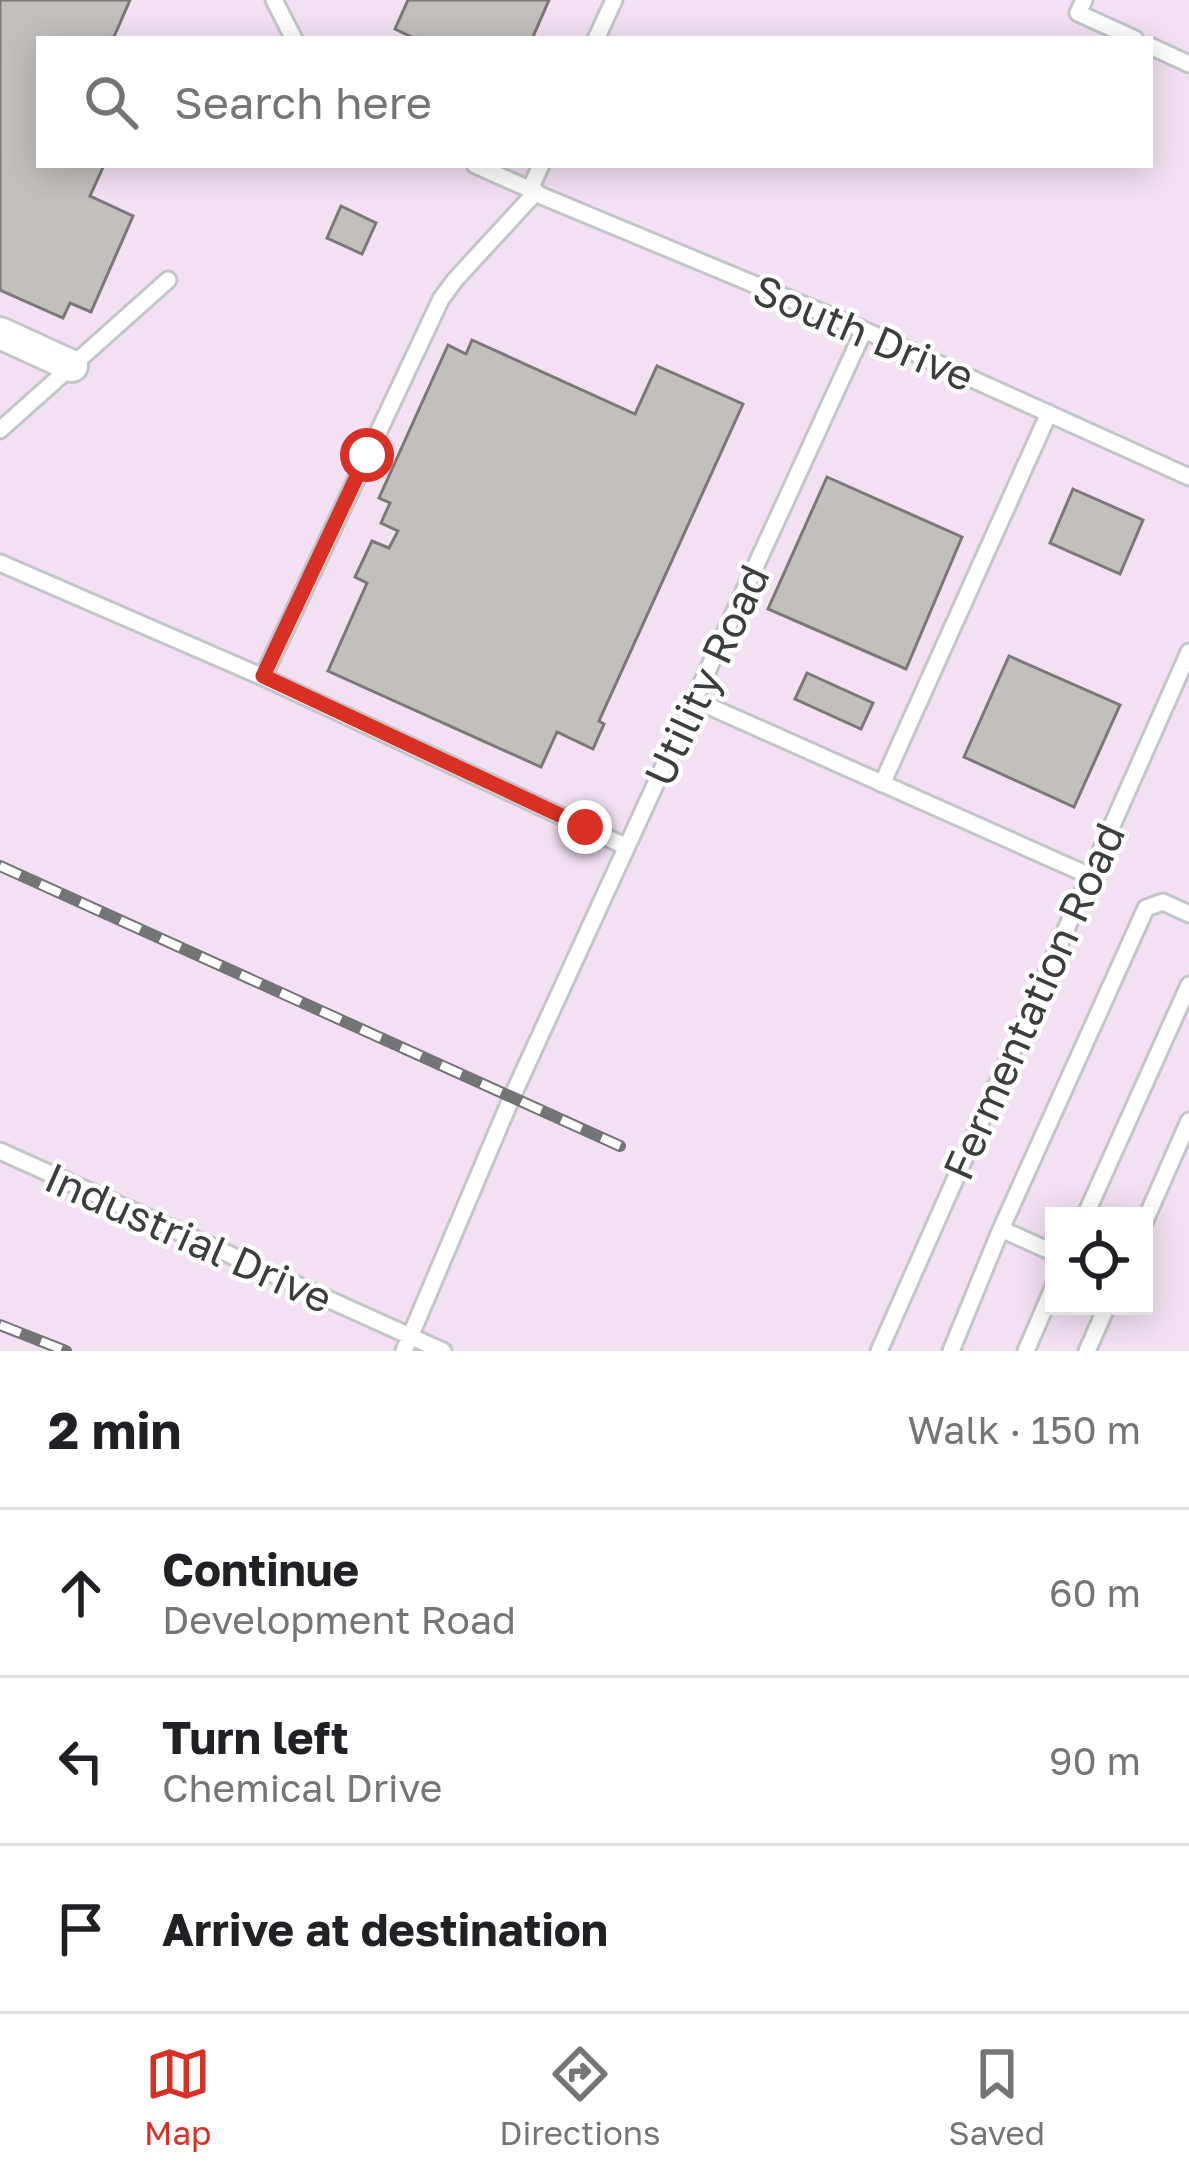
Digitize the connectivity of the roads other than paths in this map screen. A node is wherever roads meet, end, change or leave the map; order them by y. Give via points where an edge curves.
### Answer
1 (274, 0) edge
2 (614, 0) edge
3 (1084, 0) edge
4 (292, 36) edge
5 (597, 36) edge
6 (1128, 36) edge
7 (1153, 47) edge
8 (1189, 64) edge
9 (482, 168) edge
10 (540, 168) edge
11 (536, 192) junction
12 (167, 280) dead end
13 (864, 329) junction
14 (0, 333) edge
15 (72, 366) junction
16 (1049, 413) junction
17 (0, 430) edge
18 (1189, 477) edge
19 (0, 563) edge
20 (1189, 652) edge
21 (263, 676) junction
22 (695, 700) junction
23 (882, 784) junction
24 (626, 846) junction
25 (1088, 875) junction
26 (1189, 914) edge
27 (1189, 985) edge
28 (1189, 1121) edge
29 (0, 1151) edge
30 (1089, 1207) edge
31 (1151, 1207) edge
32 (1001, 1229) junction
33 (1045, 1249) edge
34 (1045, 1307) edge
35 (1103, 1315) edge
36 (407, 1344) edge
37 (443, 1351) edge
38 (879, 1351) edge
39 (951, 1351) edge
40 (1026, 1351) edge
41 (1087, 1351) edge

1 - 4 lane
2 - 5 lane
3 - 6 lane via 1078,13
7 - 8 lane
9 - 11 lane, South Drive
10 - 11 lane
11 - 13 lane, South Drive
11 - 21 lane via 441,298
12 - 15 lane
13 - 16 lane, South Drive
13 - 22 lane, Utility Road
14 - 15 street
15 - 17 lane
16 - 18 lane, South Drive
16 - 23 lane
19 - 21 lane
20 - 25 lane, Fermentation Road
21 - 24 lane
22 - 23 lane
22 - 24 lane, Utility Road
23 - 25 lane
24 - 36 lane, Utility Road
25 - 38 lane, Fermentation Road
26 - 32 lane via 1163,902 1146,908
27 - 30 lane
28 - 31 lane
29 - 36 lane, Industrial Drive
32 - 33 lane
32 - 39 lane
34 - 40 lane
35 - 41 lane
36 - 37 lane, Industrial Drive

